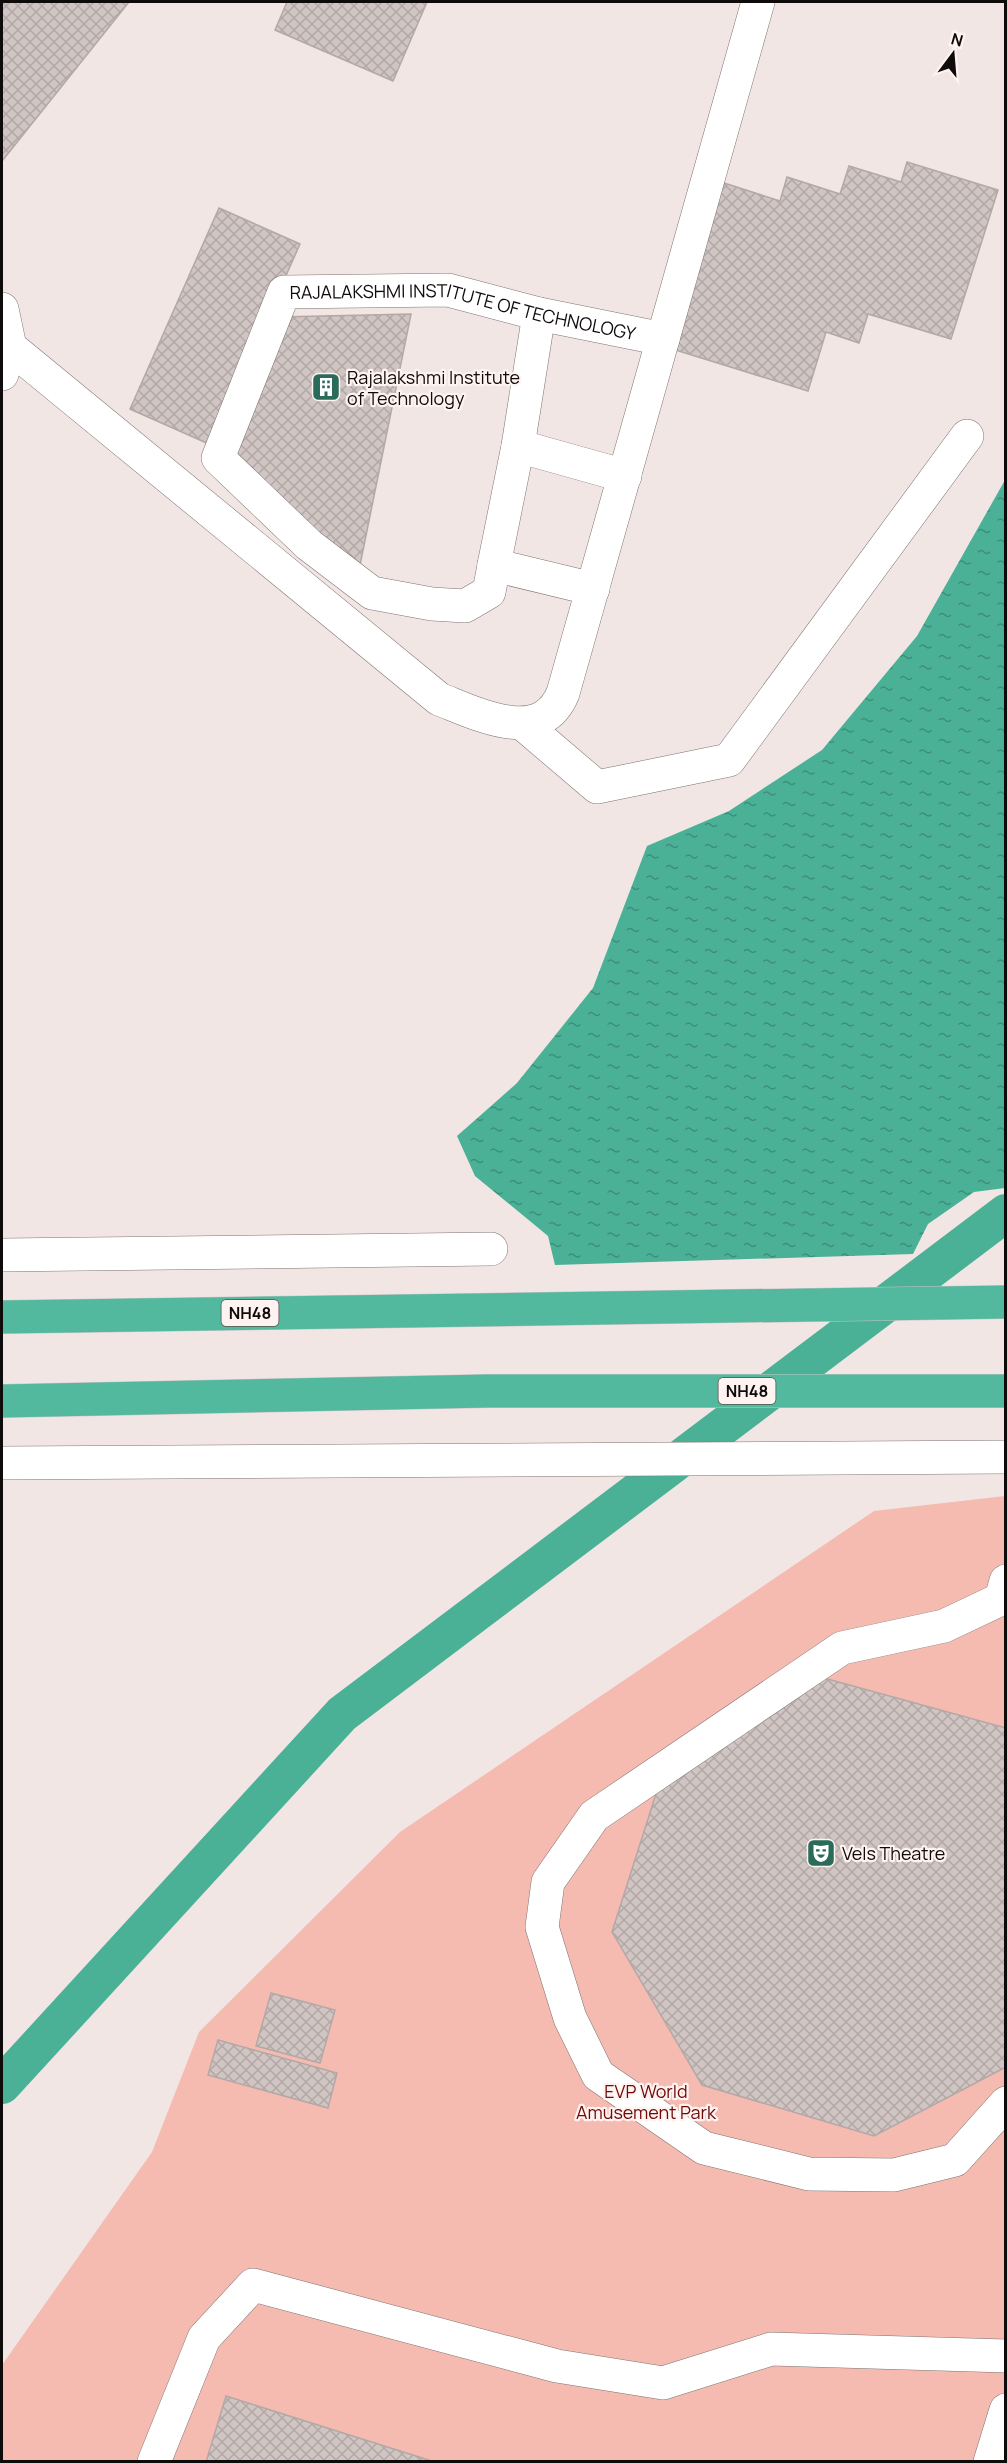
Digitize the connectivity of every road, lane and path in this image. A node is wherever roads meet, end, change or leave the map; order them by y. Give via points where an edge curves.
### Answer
1 (758, 2) edge
2 (2, 309) edge
3 (539, 314) junction
4 (663, 339) junction
5 (6, 360) edge
6 (967, 436) dead end
7 (518, 446) junction
8 (625, 476) junction
9 (494, 565) junction
10 (593, 589) junction
11 (523, 724) junction
12 (491, 1249) dead end
13 (2, 1255) edge
14 (1005, 1302) edge
15 (2, 1317) edge
16 (1005, 1391) edge
17 (2, 1401) edge
18 (1005, 1457) edge
19 (2, 1463) edge
20 (1005, 1585) edge
21 (1005, 2103) edge
22 (1005, 2356) edge
23 (1005, 2410) edge
24 (154, 2462) edge
25 (990, 2462) edge

1 - 4 street
2 - 5 street
3 - 4 street, RAJALAKSHMI INSTITUTE OF TECHNOLOGY
3 - 7 street
3 - 9 street, RAJALAKSHMI INSTITUTE OF TECHNOLOGY via 448,290 284,291 218,458 309,545 372,593 465,606 489,592
4 - 8 street
5 - 11 street via 440,699 484,717
6 - 11 street via 729,760 597,787
7 - 8 street
7 - 9 street
8 - 10 street
9 - 10 street
10 - 11 street via 557,709
12 - 13 street
14 - 15 highway, NH48
16 - 17 highway, NH48 via 488,1391
18 - 19 street
20 - 21 street via 1001,1599 944,1626 843,1648 594,1816 548,1882 542,1927 570,2018 598,2075 704,2148 809,2174 894,2175 955,2160
22 - 24 street via 771,2349 663,2383 557,2366 253,2285 204,2338
23 - 25 street

